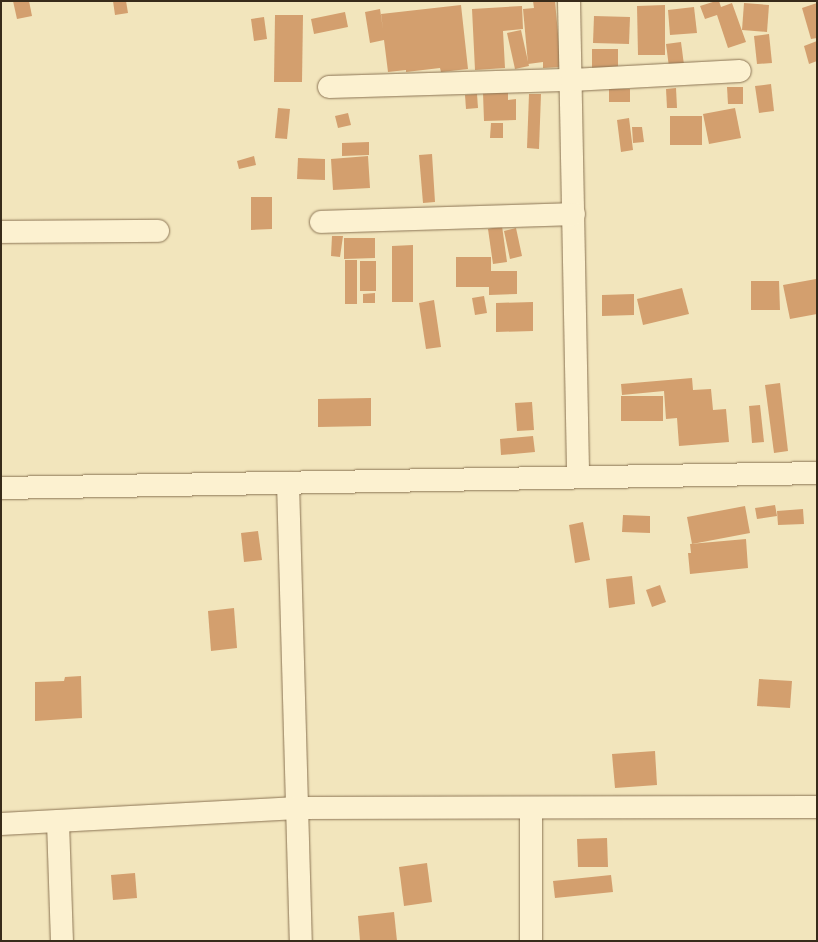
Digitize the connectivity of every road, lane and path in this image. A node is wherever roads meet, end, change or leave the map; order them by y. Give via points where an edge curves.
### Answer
1 (569, 1) edge
2 (740, 71) dead end
3 (572, 80) junction
4 (329, 87) dead end
5 (574, 214) junction
6 (322, 222) dead end
7 (158, 231) dead end
8 (1, 232) edge
9 (817, 473) edge
10 (578, 477) junction
11 (288, 483) junction
12 (1, 488) edge
13 (817, 807) edge
14 (298, 808) junction
15 (531, 809) junction
16 (58, 822) junction
17 (1, 824) edge
18 (62, 941) edge
19 (301, 941) edge
20 (531, 941) edge

1 - 3 street
2 - 3 street
3 - 4 street
3 - 5 street
5 - 6 street
5 - 10 street
7 - 8 street
9 - 10 street
10 - 11 street
11 - 12 street
11 - 14 street
13 - 15 street
14 - 15 street
14 - 16 street
14 - 19 street
15 - 20 street
16 - 17 street
16 - 18 street

